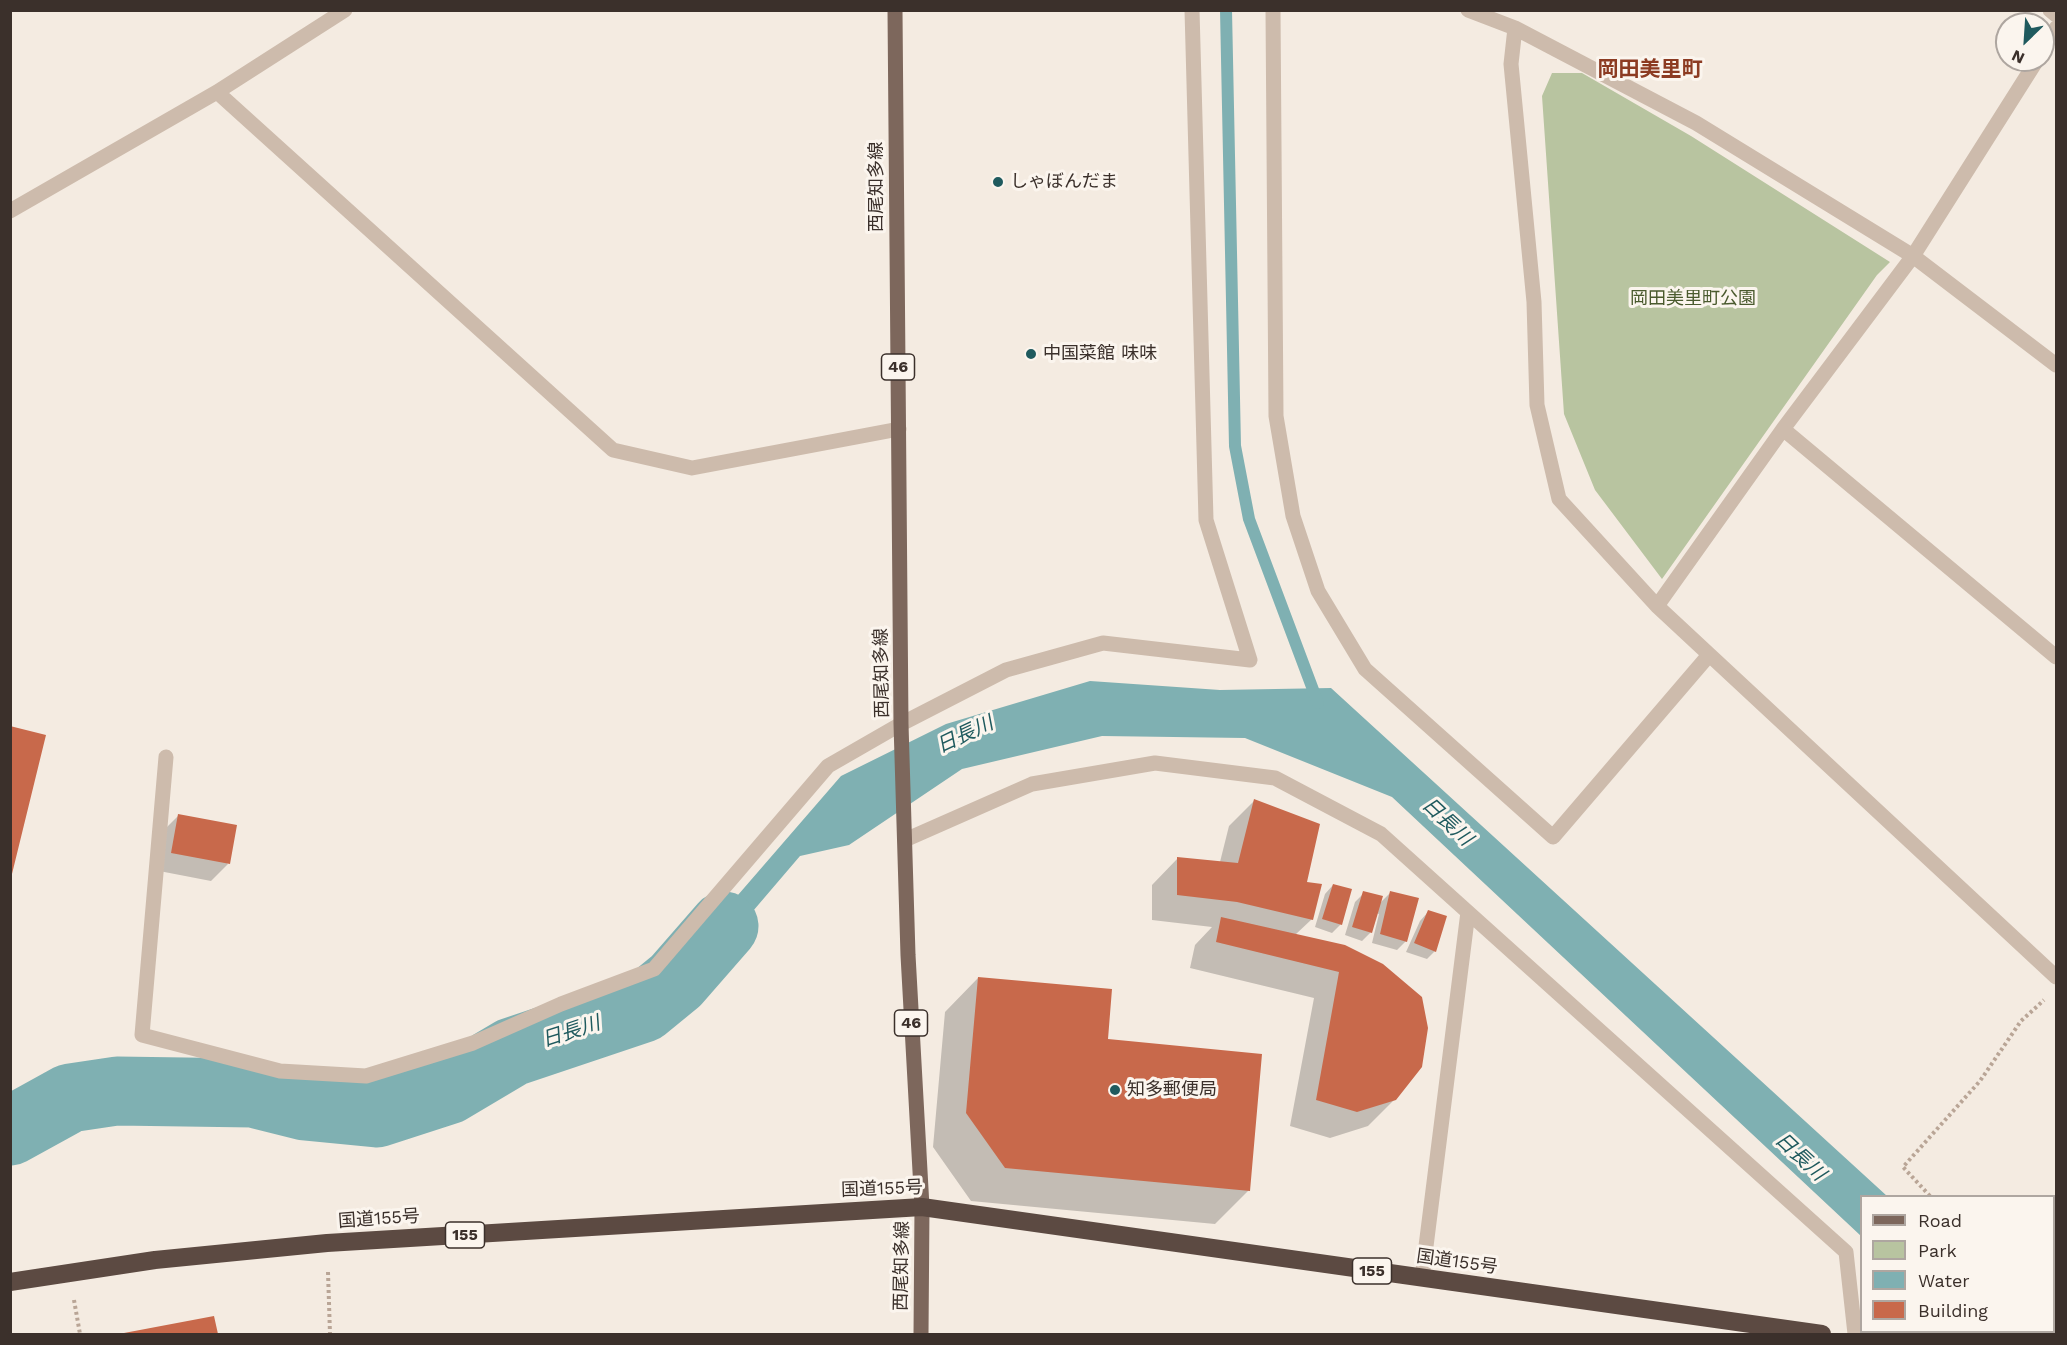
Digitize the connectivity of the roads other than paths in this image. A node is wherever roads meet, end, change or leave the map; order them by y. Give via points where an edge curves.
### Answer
1 (345, 10) edge
2 (895, 10) edge
3 (1192, 10) edge
4 (1273, 10) edge
5 (1468, 10) edge
6 (2050, 10) edge
7 (2056, 15) edge
8 (1515, 28) junction
9 (2029, 72) edge
10 (217, 92) junction
11 (10, 212) edge
12 (1913, 256) junction
13 (2056, 365) edge
14 (899, 429) junction
15 (1783, 429) junction
16 (1657, 606) junction
17 (1709, 655) junction
18 (2056, 657) edge
19 (902, 726) junction
20 (166, 757) dead end
21 (905, 838) junction
22 (1468, 912) junction
23 (2056, 977) edge
24 (922, 1207) junction
25 (1422, 1278) junction
26 (10, 1282) edge
27 (921, 1335) edge
28 (1822, 1335) edge
29 (1855, 1335) edge

1 - 10 street
2 - 14 main road, 西尾知多線 / 46
3 - 19 street via 1206,520 1250,660 1103,643 1006,670
4 - 17 street via 1276,416 1293,516 1318,591 1365,669 1552,837
5 - 8 street
6 - 7 street
8 - 12 street via 1696,123
8 - 16 street via 1511,64 1534,302 1537,405 1558,500
9 - 12 street
10 - 11 street
10 - 14 street via 613,450 692,468
12 - 13 street
12 - 15 street
14 - 19 main road, 西尾知多線 / 46
15 - 16 street
15 - 18 street
16 - 17 street
17 - 23 street
19 - 20 street via 828,766 654,969 473,1042 366,1076 280,1071 142,1035
19 - 21 main road, 西尾知多線 / 46
21 - 22 street via 1032,784 1155,763 1275,778 1381,834
21 - 24 main road, 西尾知多線 / 46
22 - 25 street
22 - 29 street via 1846,1252
24 - 25 highway, 国道155号 / 155
24 - 26 highway, 国道155号 / 155 via 327,1244 155,1260
24 - 27 main road, 西尾知多線 / 46
25 - 28 highway, 国道155号 / 155

